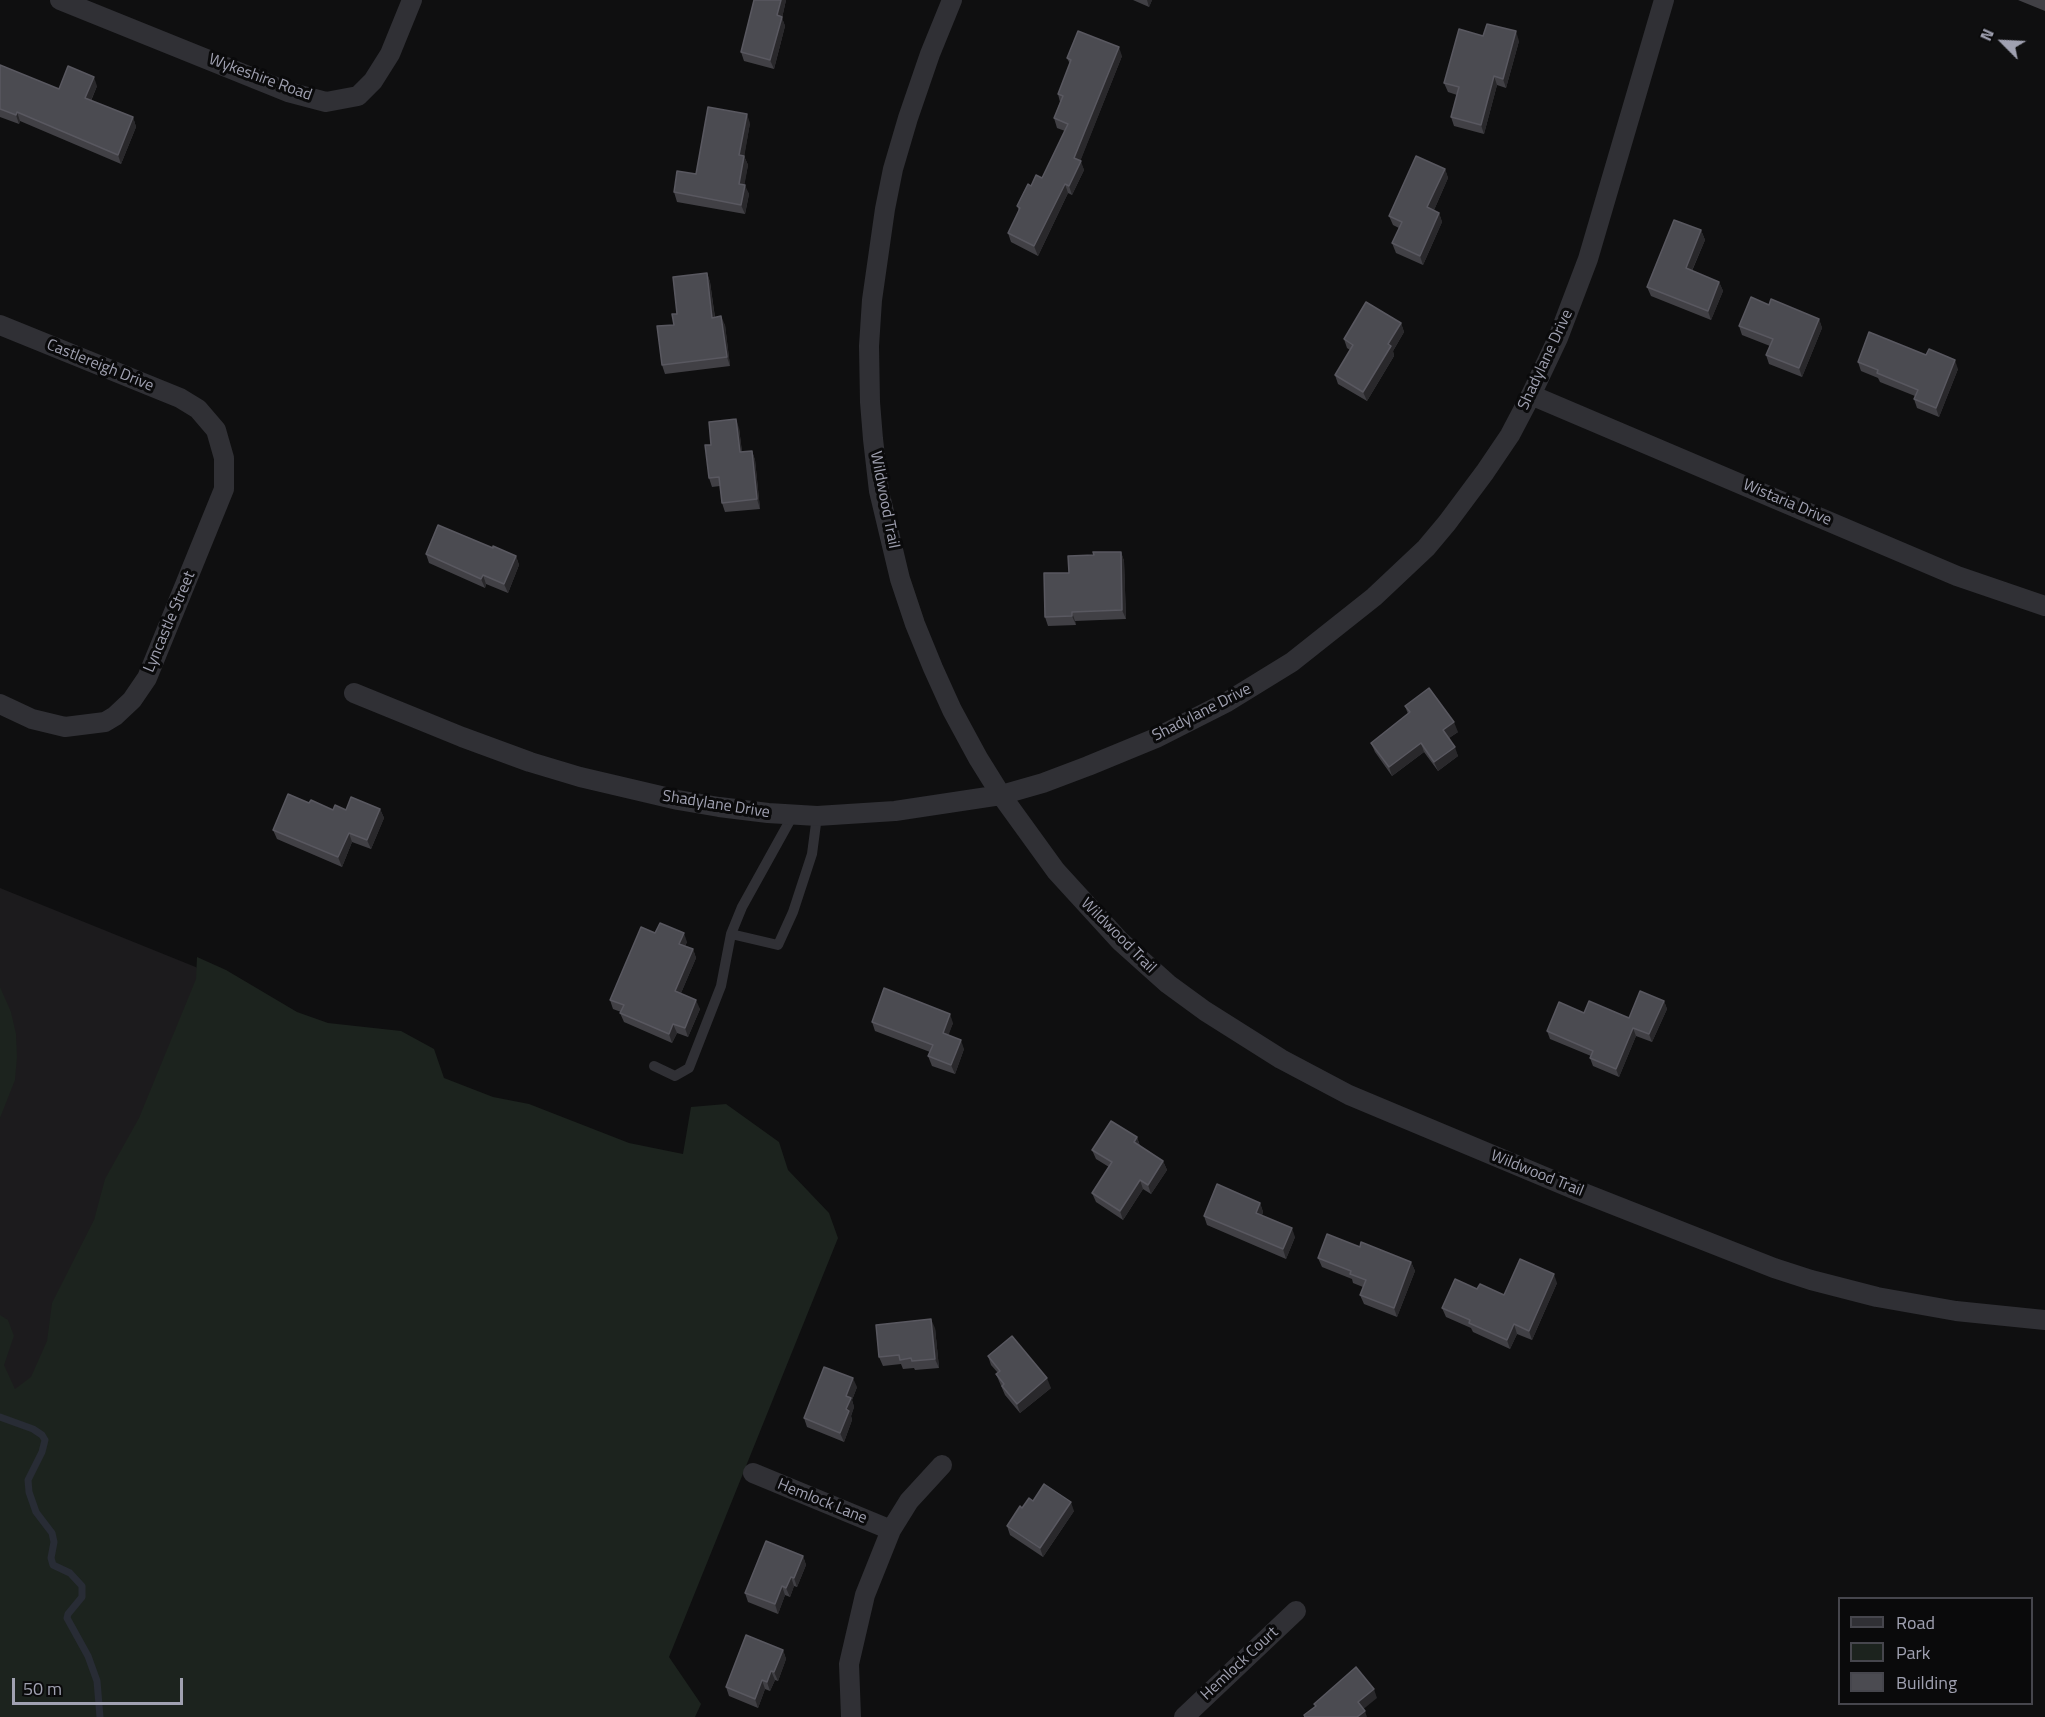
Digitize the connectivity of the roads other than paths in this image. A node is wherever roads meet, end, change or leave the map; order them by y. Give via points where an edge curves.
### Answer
1 (60, 0) edge
2 (412, 0) edge
3 (952, 0) edge
4 (1665, 0) edge
5 (0, 325) edge
6 (1531, 395) junction
7 (198, 409) joint
8 (2045, 606) edge
9 (354, 693) dead end
10 (0, 704) edge
11 (1001, 795) junction
12 (793, 815) junction
13 (817, 816) junction
14 (731, 934) junction
15 (654, 1066) dead end
16 (2045, 1320) edge
17 (942, 1465) dead end
18 (753, 1473) dead end
19 (891, 1530) junction
20 (1296, 1611) dead end
21 (851, 1717) edge
22 (1184, 1717) edge

1 - 2 street, Wykeshire Road via 288,92 326,102 358,96 373,81 390,54
3 - 11 street, Wildwood Trail via 926,65 893,169 872,300 870,402 879,491 900,579 952,710
4 - 6 street, Shadylane Drive via 1588,259
5 - 7 street, Castlereigh Drive via 180,398
6 - 8 street, Wistaria Drive via 1957,576
6 - 11 street, Shadylane Drive via 1485,472 1426,548 1374,597 1292,662 1227,702 1155,738
7 - 10 street, Lyncastle Street via 216,430 224,458 224,489 147,678 132,700 105,723 65,727 32,719
9 - 12 street, Shadylane Drive via 472,741 580,777 678,800
11 - 13 street, Shadylane Drive via 895,811
11 - 16 street, Wildwood Trail via 1056,871 1149,969 1214,1017 1317,1079 1457,1141 1774,1268 1907,1303
12 - 13 street, Shadylane Drive
12 - 14 lane
13 - 14 lane via 812,854 778,945
14 - 15 lane via 721,986 689,1068 675,1076
17 - 19 street via 909,1501
18 - 19 street, Hemlock Lane
19 - 21 street via 865,1594 849,1664
20 - 22 street, Hemlock Court

